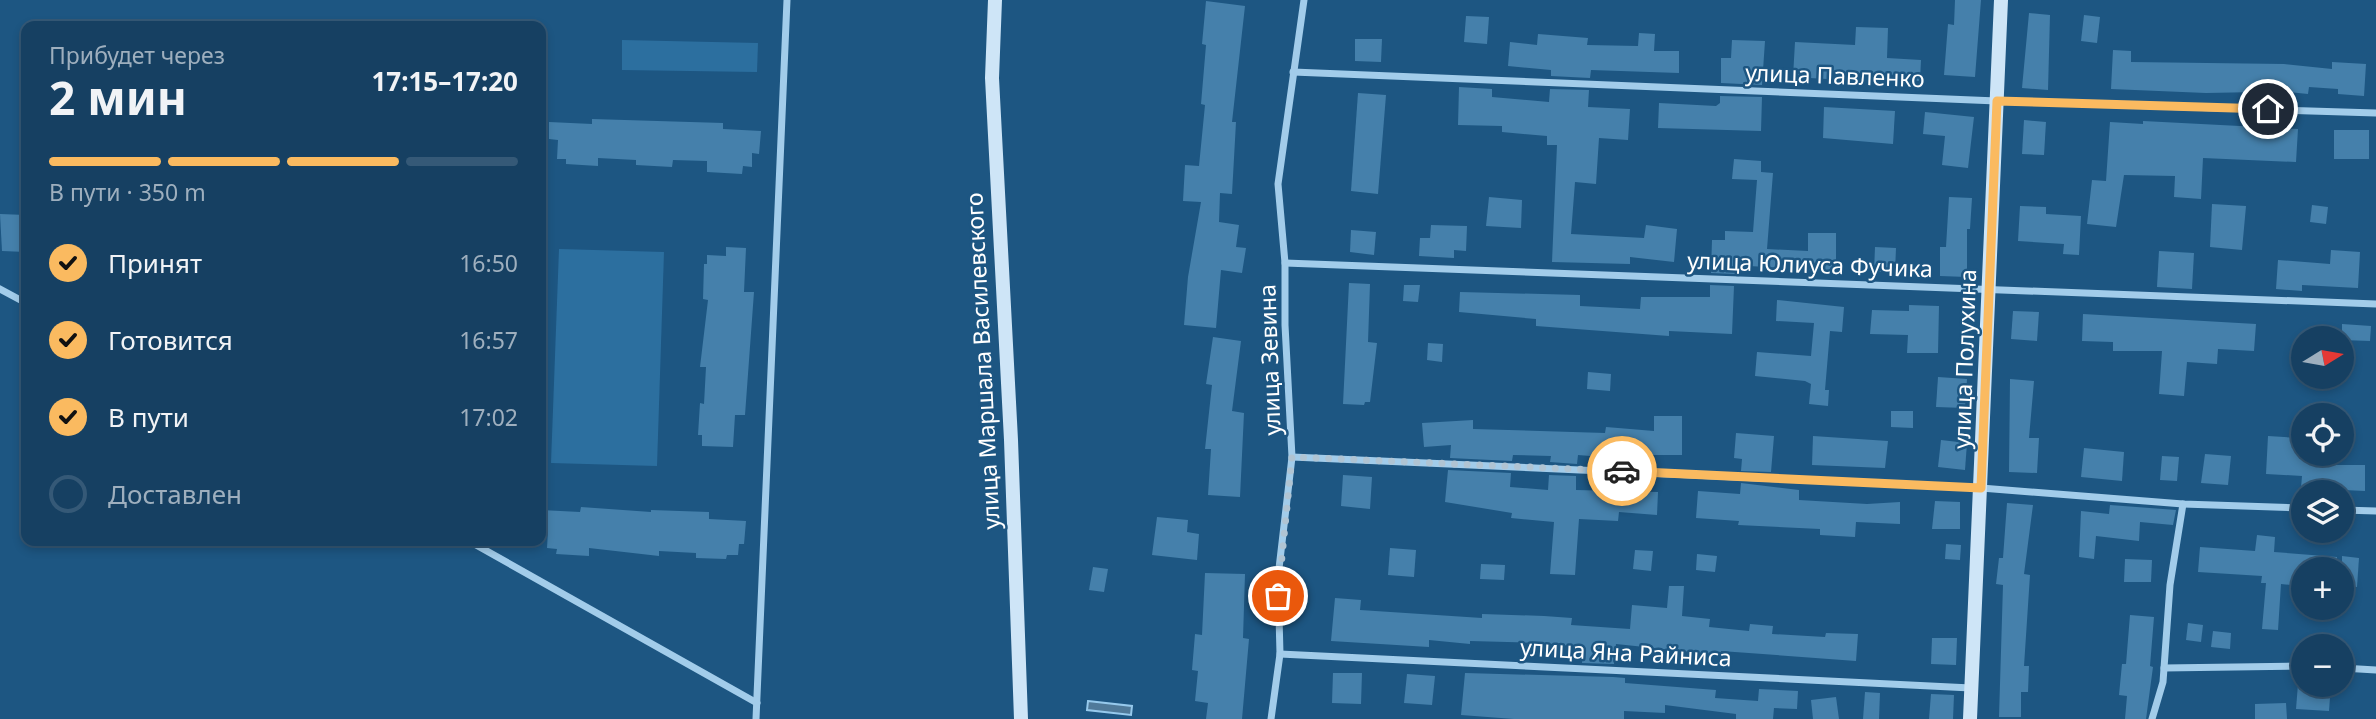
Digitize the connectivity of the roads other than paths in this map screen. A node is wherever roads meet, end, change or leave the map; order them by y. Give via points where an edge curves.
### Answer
1 (787, 0) edge
2 (995, 0) edge
3 (1304, 0) edge
4 (2001, 0) edge
5 (1293, 72) junction
6 (1997, 101) junction
7 (2376, 113) edge
8 (1285, 263) junction
9 (0, 289) edge
10 (1989, 290) junction
11 (21, 300) edge
12 (2376, 304) edge
13 (1292, 457) junction
14 (1981, 488) junction
15 (2183, 504) junction
16 (2291, 508) edge
17 (2354, 510) edge
18 (2376, 511) edge
19 (478, 546) edge
20 (1280, 654) junction
21 (2291, 666) edge
22 (2164, 668) junction
23 (2354, 669) edge
24 (2376, 670) edge
25 (1971, 688) junction
26 (757, 703) junction
27 (756, 719) edge
28 (1021, 719) edge
29 (1271, 719) edge
30 (1970, 719) edge
31 (2152, 719) edge

1 - 26 street
2 - 28 main road, улица Маршала Василевского via 992,78
3 - 5 street, улица Зевина
4 - 6 main road, улица Полухина
5 - 6 street, улица Павленко
5 - 8 street, улица Зевина via 1278,184
6 - 7 street, улица Павленко
6 - 10 main road, улица Полухина
8 - 10 street, улица Юлиуса Фучика
8 - 13 street, улица Зевина
9 - 11 street
10 - 12 street, улица Юлиуса Фучика
10 - 14 main road, улица Полухина
13 - 14 street
13 - 20 street, улица Зевина via 1278,577
14 - 15 street
14 - 25 main road, улица Полухина
15 - 16 street
15 - 22 street via 2170,585
17 - 18 street
19 - 26 street
20 - 25 street, улица Яна Райниса
20 - 29 street, улица Зевина
21 - 22 street
22 - 31 street
23 - 24 street
25 - 30 main road, улица Полухина
26 - 27 street

